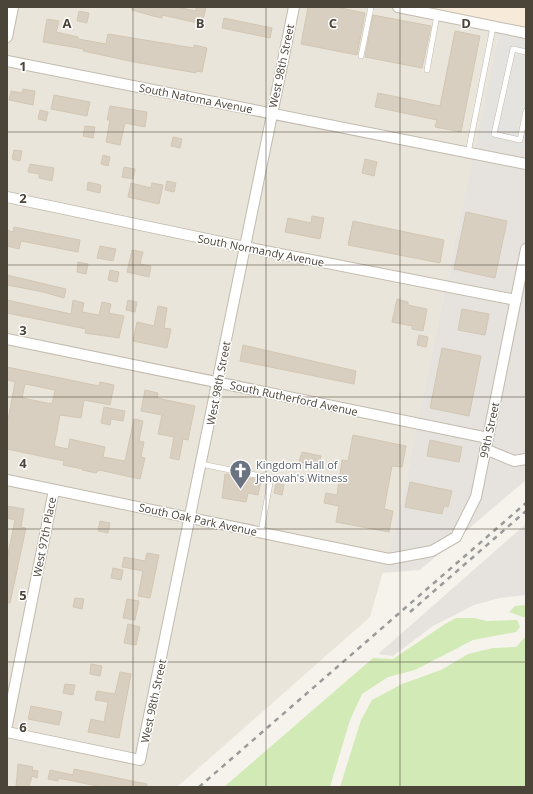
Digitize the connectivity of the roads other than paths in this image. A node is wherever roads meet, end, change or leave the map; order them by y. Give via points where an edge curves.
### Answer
1 (13, 7) edge
2 (294, 7) edge
3 (371, 7) edge
4 (398, 7) edge
5 (437, 15) junction
6 (493, 27) junction
7 (526, 33) edge
8 (7, 37) edge
9 (526, 52) edge
10 (361, 56) dead end
11 (7, 61) edge
12 (427, 70) dead end
13 (526, 109) edge
14 (271, 113) junction
15 (468, 152) junction
16 (526, 164) edge
17 (7, 198) edge
18 (245, 247) junction
19 (526, 249) edge
20 (516, 300) junction
21 (7, 339) edge
22 (218, 382) junction
23 (488, 438) junction
24 (485, 449) junction
25 (526, 459) edge
26 (201, 464) junction
27 (7, 480) edge
28 (54, 490) junction
29 (191, 518) junction
30 (261, 532) junction
31 (389, 559) joint
32 (7, 726) edge
33 (7, 732) edge

1 - 8 street
2 - 14 street, West 98th Street
3 - 10 lane
4 - 5 street
5 - 6 street
5 - 12 lane
6 - 7 street
6 - 15 lane
9 - 13 lane via 513,49 494,134 520,140
11 - 14 street, South Natoma Avenue
14 - 15 street, South Natoma Avenue
14 - 18 street, West 98th Street
15 - 16 street, South Natoma Avenue
17 - 18 street, South Normandy Avenue
18 - 20 street, South Normandy Avenue
18 - 22 street, West 98th Street
19 - 20 street, 99th Street
20 - 23 street, 99th Street
21 - 22 street, South Rutherford Avenue
22 - 23 street, South Rutherford Avenue
22 - 26 street, West 98th Street
23 - 24 street, 99th Street
24 - 25 street via 514,461
24 - 31 street, 99th Street via 476,497 456,537 432,551
26 - 29 street, West 98th Street
26 - 30 lane via 268,479 270,483
27 - 28 street, South Oak Park Avenue
28 - 29 street, South Oak Park Avenue
28 - 32 street, West 97th Place
29 - 30 street, South Oak Park Avenue
29 - 33 street, West 98th Street via 140,760
30 - 31 street, South Oak Park Avenue

